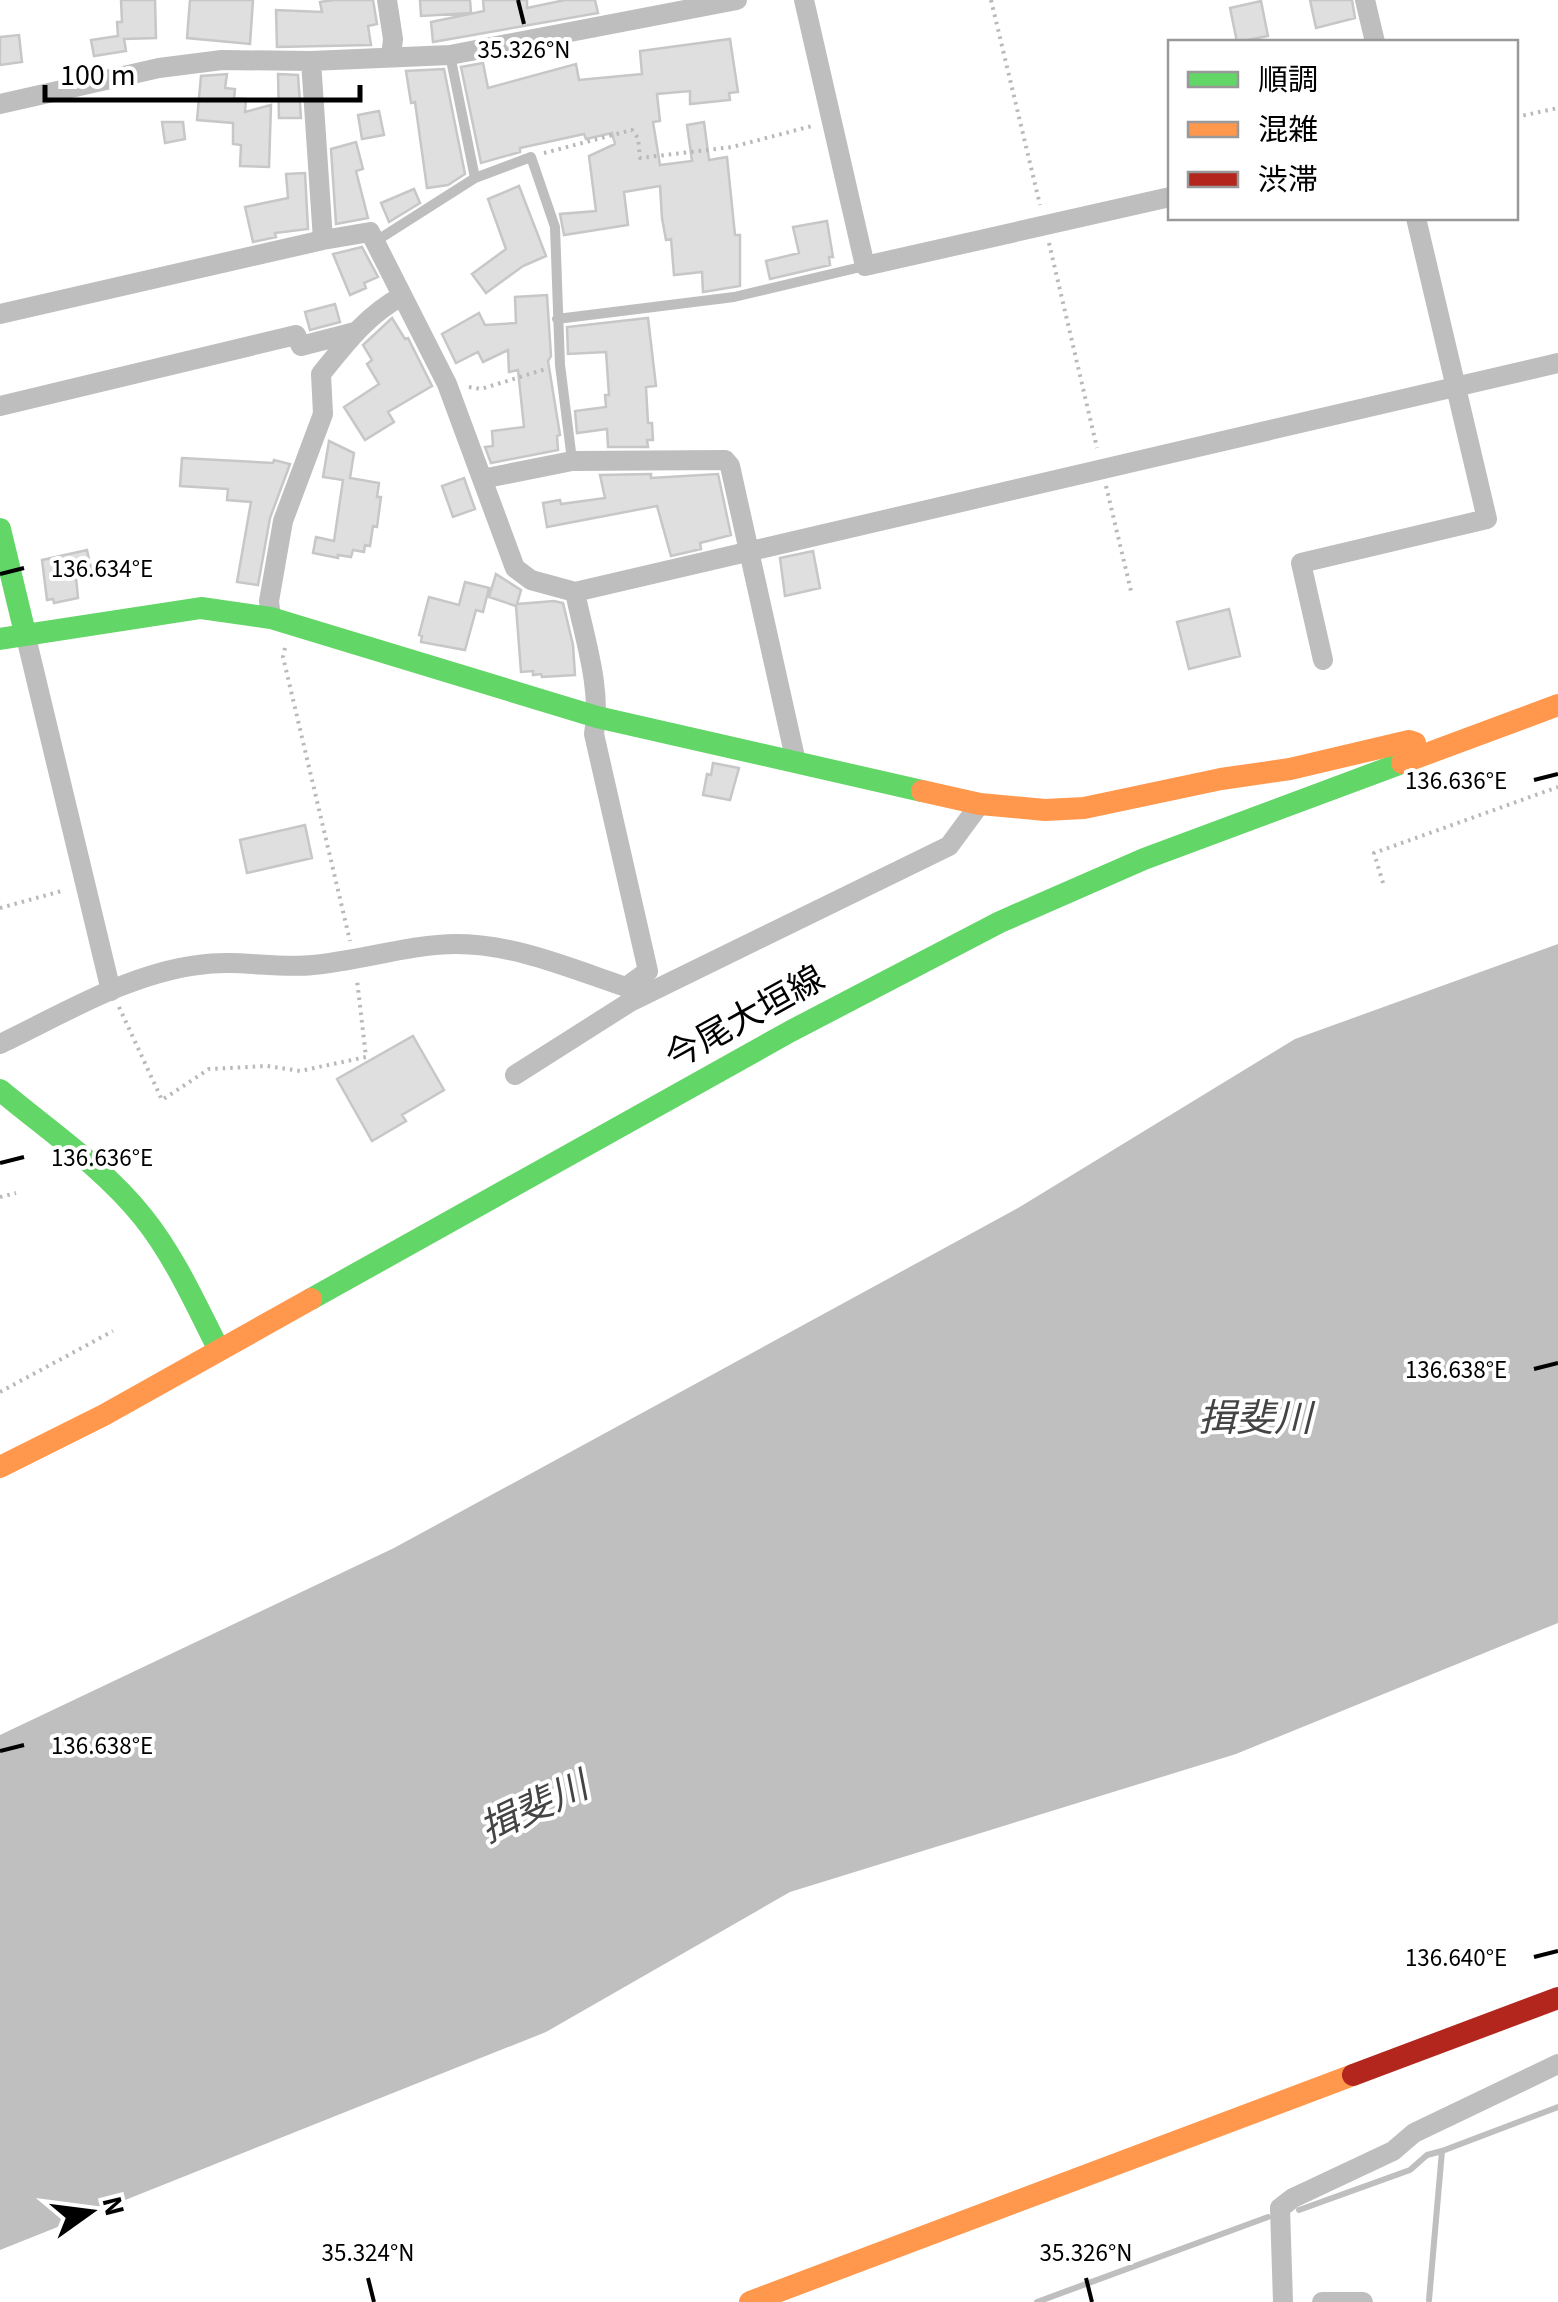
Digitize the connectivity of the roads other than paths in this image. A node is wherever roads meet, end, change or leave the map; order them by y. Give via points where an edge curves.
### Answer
1 (386, 0) edge
2 (737, 0) edge
3 (804, 0) edge
4 (1365, 0) edge
5 (1375, 40) edge
6 (450, 56) junction
7 (391, 57) junction
8 (311, 60) junction
9 (0, 104) edge
10 (476, 178) junction
11 (1168, 198) edge
12 (1416, 220) edge
13 (323, 240) junction
14 (376, 241) junction
15 (865, 266) junction
16 (402, 296) junction
17 (0, 314) edge
18 (557, 319) junction
19 (355, 332) junction
20 (1558, 363) edge
21 (1456, 387) junction
22 (0, 406) edge
23 (572, 462) junction
24 (482, 479) junction
25 (0, 529) edge
26 (749, 549) junction
27 (575, 592) junction
28 (280, 621) junction
29 (26, 634) junction
30 (0, 638) edge
31 (1323, 660) dead end
32 (1558, 704) edge
33 (597, 716) junction
34 (1438, 748) junction
35 (796, 762) junction
36 (980, 804) junction
37 (111, 991) junction
38 (0, 1044) edge
39 (515, 1075) dead end
40 (0, 1090) edge
41 (219, 1350) junction
42 (0, 1467) edge
43 (1558, 1998) edge
44 (1558, 2064) edge
45 (750, 2302) edge
46 (1282, 2302) edge
47 (1322, 2302) edge
48 (1364, 2302) edge

1 - 7 street
2 - 6 street
3 - 15 street
4 - 5 street
6 - 7 street
6 - 10 lane
7 - 8 street
8 - 9 street via 159,68
8 - 13 street
10 - 14 lane
10 - 18 lane via 530,157 555,227
11 - 15 street
12 - 21 street
13 - 14 street via 370,232
13 - 17 street
14 - 16 street
15 - 18 lane via 734,297
16 - 19 street
16 - 24 street via 447,384
18 - 23 lane
19 - 22 street via 301,346 296,335
19 - 28 street via 322,374 323,414 283,521 269,601
20 - 21 street
21 - 26 street
21 - 31 street via 1488,519 1301,563
23 - 24 street
23 - 26 street via 724,460
24 - 27 street via 514,568
25 - 29 street
26 - 27 street
26 - 35 street
27 - 33 street
28 - 29 street via 201,608
28 - 33 street
29 - 30 street
29 - 37 street
32 - 34 street, 今尾大垣線
33 - 35 street
33 - 37 street via 594,734 648,971 626,987 534,956 452,944 307,966 196,965
34 - 36 street via 1410,742 1084,808
34 - 41 street, 今尾大垣線 via 1144,859 1000,922
35 - 36 street
36 - 39 street via 949,846 630,1002
37 - 38 street
40 - 41 street via 139,1212
41 - 42 street, 今尾大垣線
43 - 45 street
44 - 46 street via 1414,2132 1393,2151 1280,2208
47 - 48 street

